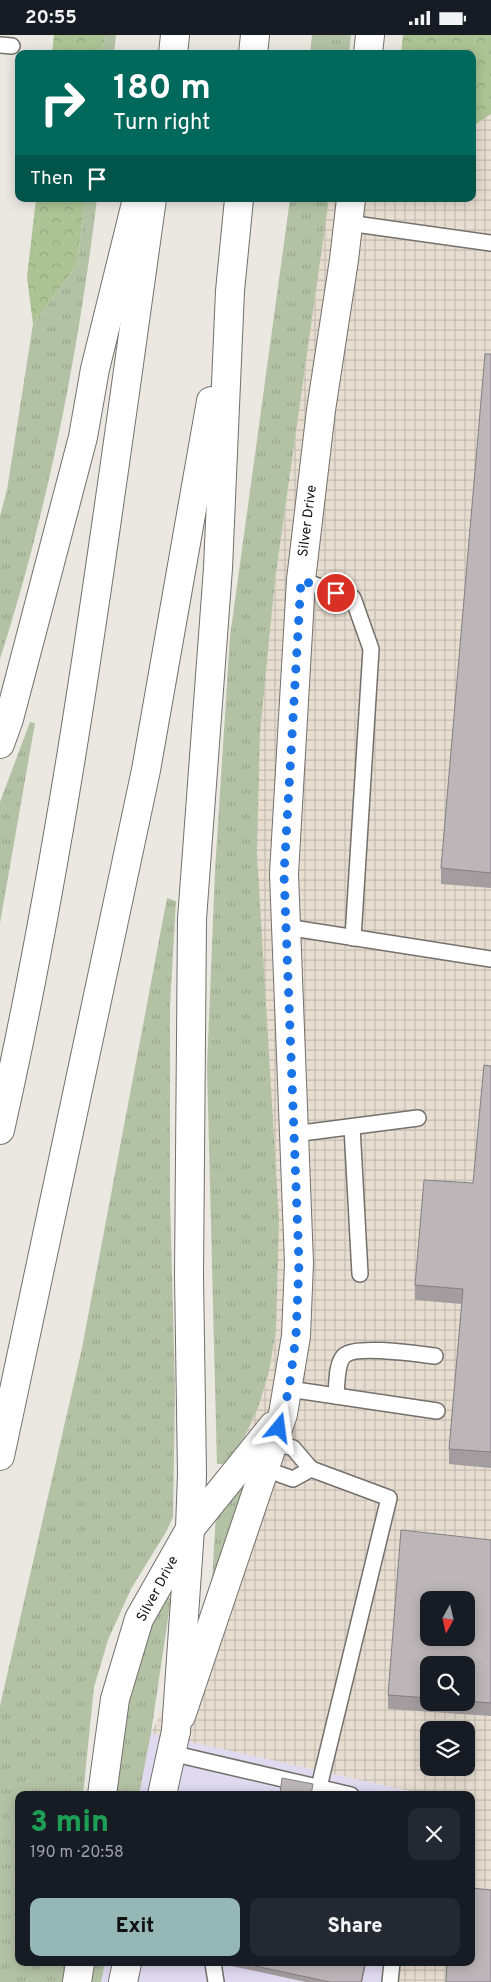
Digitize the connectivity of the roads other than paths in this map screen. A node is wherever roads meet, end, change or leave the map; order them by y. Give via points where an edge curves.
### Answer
1 (255, 35) edge
2 (370, 35) edge
3 (253, 50) edge
4 (368, 50) edge
5 (136, 202) edge
6 (152, 202) edge
7 (239, 202) edge
8 (350, 211) edge
9 (491, 243) edge
10 (230, 291) junction
11 (301, 580) junction
12 (0, 744) edge
13 (286, 927) junction
14 (353, 938) junction
15 (491, 959) edge
16 (418, 1118) dead end
17 (352, 1127) junction
18 (0, 1131) edge
19 (294, 1134) junction
20 (360, 1274) dead end
21 (435, 1356) dead end
22 (336, 1396) junction
23 (286, 1401) junction
24 (436, 1411) dead end
25 (274, 1442) junction
26 (0, 1456) edge
27 (265, 1469) junction
28 (311, 1469) junction
29 (190, 1529) junction
30 (174, 1742) junction
31 (319, 1787) junction
32 (102, 1791) edge
33 (163, 1791) edge
34 (335, 1791) edge
35 (80, 1966) edge
36 (126, 1966) edge
37 (213, 1966) edge
38 (392, 1966) edge
39 (77, 1982) edge
40 (123, 1982) edge
41 (216, 1982) edge
42 (390, 1982) edge

1 - 3 main road
2 - 4 main road
5 - 12 main road via 95,369 83,437
6 - 18 main road via 72,755
7 - 10 main road
8 - 9 lane
8 - 11 main road, Silver Drive via 321,410
10 - 26 main road via 146,770
10 - 29 main road via 218,568 192,919
11 - 13 main road, Silver Drive via 284,874
11 - 14 lane via 353,599 371,649
13 - 14 lane
13 - 19 main road, Silver Drive
14 - 15 lane
16 - 17 lane
17 - 19 lane
17 - 20 lane
19 - 23 main road, Silver Drive via 299,1263 296,1336
21 - 22 lane via 357,1350 345,1355 338,1374
22 - 23 lane
22 - 24 lane
23 - 25 main road, Silver Drive
23 - 29 main road, Silver Drive
25 - 27 main road, Silver Drive
25 - 28 lane via 294,1448
27 - 28 lane via 294,1479
27 - 30 main road, Silver Drive
28 - 31 lane via 389,1498
29 - 30 main road
29 - 32 main road, Silver Drive via 140,1619 114,1699
30 - 31 lane
30 - 33 main road, Silver Drive
31 - 34 lane
35 - 39 main road
36 - 40 main road
37 - 41 lane
38 - 42 lane

